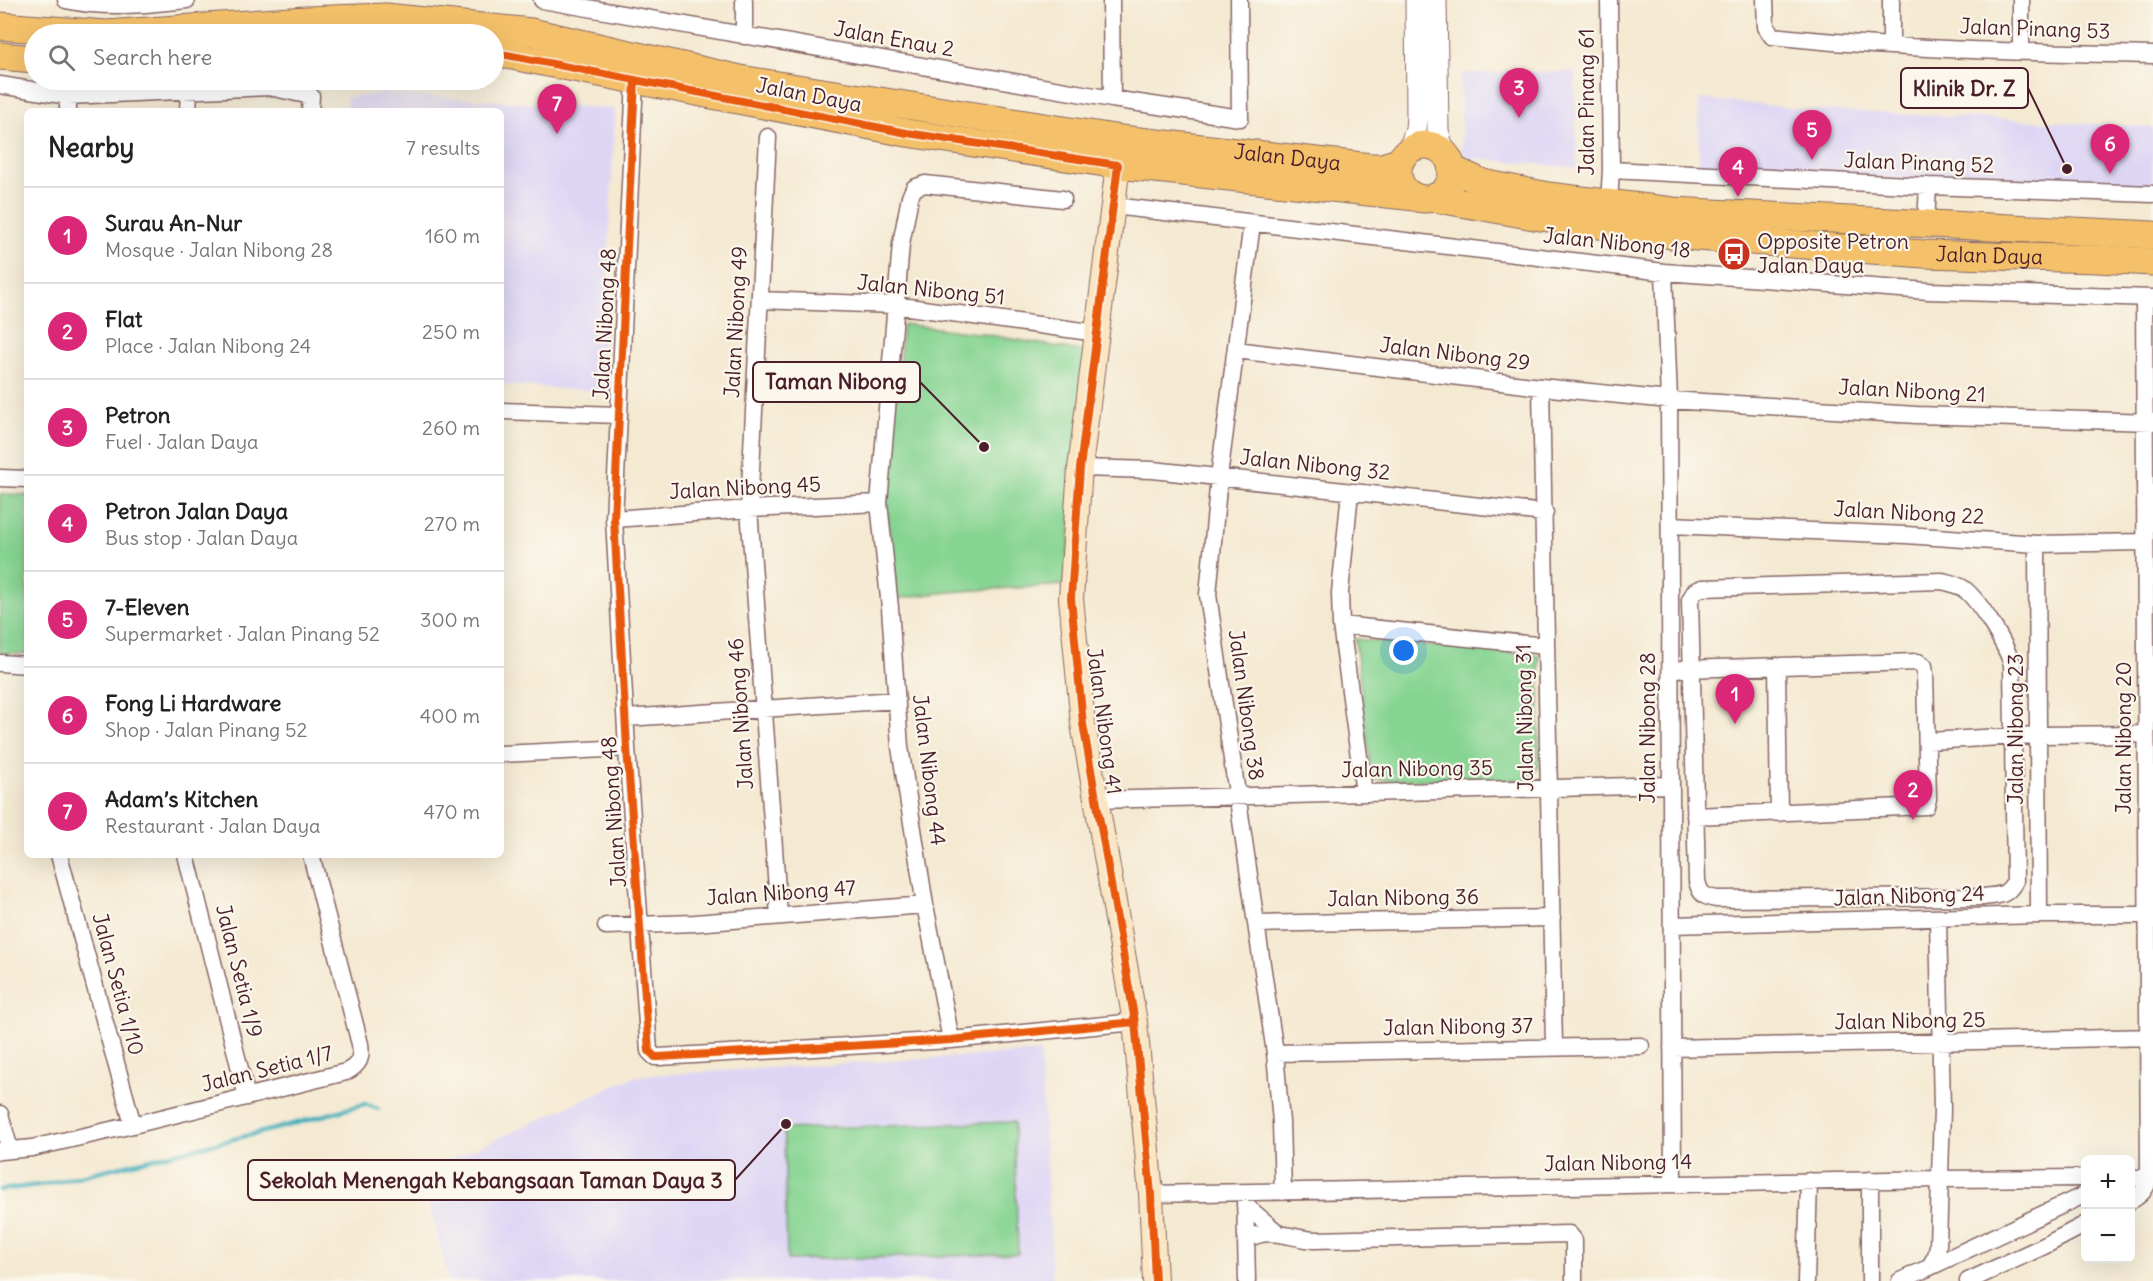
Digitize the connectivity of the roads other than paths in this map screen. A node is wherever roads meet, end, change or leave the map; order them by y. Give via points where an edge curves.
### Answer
1 (187, 0) edge
2 (542, 0) edge
3 (744, 0) edge
4 (1111, 0) edge
5 (1239, 0) edge
6 (1416, 0) edge
7 (1436, 0) edge
8 (1609, 0) edge
9 (1765, 0) edge
10 (1891, 0) edge
11 (2021, 0) edge
12 (76, 1) edge
13 (623, 7) edge
14 (387, 9) edge
15 (249, 24) edge
16 (481, 24) edge
17 (0, 26) edge
18 (24, 28) edge
19 (504, 28) edge
20 (744, 36) junction
21 (1891, 45) junction
22 (2021, 52) junction
23 (2153, 55) edge
24 (504, 56) edge
25 (0, 57) edge
26 (24, 58) edge
27 (635, 80) junction
28 (0, 85) edge
29 (209, 90) edge
30 (283, 90) edge
31 (189, 91) junction
32 (1112, 99) junction
33 (68, 103) edge
34 (188, 108) edge
35 (310, 108) edge
36 (768, 137) dead end
37 (1404, 156) junction
38 (1448, 160) junction
39 (1118, 165) junction
40 (1611, 170) junction
41 (1928, 186) junction
42 (2153, 194) edge
43 (1424, 198) junction
44 (1063, 199) dead end
45 (1609, 203) junction
46 (1114, 206) junction
47 (1252, 223) junction
48 (1926, 224) junction
49 (2153, 236) edge
50 (2153, 262) edge
51 (1664, 272) junction
52 (2148, 298) edge
53 (760, 300) junction
54 (894, 305) junction
55 (1097, 333) junction
56 (1236, 350) junction
57 (1541, 387) junction
58 (1669, 400) junction
59 (504, 411) edge
60 (618, 415) junction
61 (2149, 422) edge
62 (1080, 468) junction
63 (1219, 477) junction
64 (0, 478) edge
65 (24, 480) edge
66 (1350, 492) junction
67 (879, 503) junction
68 (748, 509) junction
69 (1545, 513) junction
70 (614, 519) junction
71 (1670, 525) junction
72 (2145, 542) junction
73 (2037, 544) junction
74 (1341, 625) junction
75 (1546, 646) junction
76 (0, 663) edge
77 (24, 665) edge
78 (1777, 666) junction
79 (1692, 668) junction
80 (1670, 669) junction
81 (897, 700) junction
82 (764, 708) junction
83 (626, 718) junction
84 (2146, 734) junction
85 (2038, 735) junction
86 (2013, 737) junction
87 (1928, 741) junction
88 (627, 748) junction
89 (504, 754) edge
90 (1671, 785) junction
91 (1549, 789) junction
92 (1364, 793) junction
93 (1236, 796) junction
94 (1096, 800) junction
95 (1779, 813) junction
96 (1695, 816) junction
97 (60, 858) edge
98 (187, 858) edge
99 (312, 858) edge
100 (925, 905) junction
101 (2039, 915) junction
102 (2147, 915) junction
103 (778, 916) junction
104 (1552, 918) junction
105 (1938, 918) junction
106 (1256, 924) junction
107 (1672, 925) junction
108 (606, 926) dead end
109 (640, 926) junction
110 (1135, 1022) junction
111 (2150, 1037) edge
112 (951, 1040) junction
113 (1940, 1043) junction
114 (1641, 1046) dead end
115 (1554, 1047) junction
116 (1672, 1048) junction
117 (1275, 1053) junction
118 (247, 1097) junction
119 (0, 1114) edge
120 (133, 1125) junction
121 (5, 1150) edge
122 (2081, 1178) edge
123 (2135, 1178) edge
124 (2151, 1178) edge
125 (1941, 1179) junction
126 (1870, 1180) junction
127 (1809, 1181) junction
128 (1673, 1184) junction
129 (1283, 1192) junction
130 (1151, 1194) junction
131 (2081, 1196) edge
132 (2135, 1198) edge
133 (1245, 1199) junction
134 (2081, 1226) edge
135 (1278, 1233) junction
136 (1246, 1240) junction
137 (1930, 1266) junction
138 (1155, 1281) edge
139 (1247, 1281) edge
140 (1574, 1281) edge
141 (1806, 1281) edge
142 (1870, 1281) edge
143 (1900, 1281) edge
144 (1968, 1281) edge

1 - 12 street via 146,4
2 - 13 street, Jalan Enau 2
3 - 20 street
4 - 32 street
5 - 32 street, Jalan Enau 2 via 1240,118
6 - 37 street via 1416,130
7 - 38 street via 1438,131
8 - 40 street, Jalan Pinang 61
9 - 21 street, Jalan Pinang 53 via 1766,27 1772,36
10 - 21 street
11 - 22 street
13 - 20 street, Jalan Enau 2
14 - 15 main road, Jalan Daya
14 - 16 main road, Jalan Daya
17 - 18 main road, Jalan Daya
19 - 37 main road, Jalan Daya via 740,79 1121,139 1371,167 1382,167
20 - 32 street, Jalan Enau 2
21 - 22 street, Jalan Pinang 53
22 - 23 street, Jalan Pinang 53
24 - 27 main road, Jalan Daya
25 - 26 main road
27 - 39 main road, Jalan Daya via 908,133
27 - 60 street, Jalan Nibong 48
28 - 33 street
29 - 31 street
30 - 35 street via 311,96
31 - 33 street
31 - 34 street
36 - 53 street, Jalan Nibong 49
37 - 38 main road via 1418,145 1427,144
37 - 43 main road via 1398,178 1401,185 1406,192
38 - 43 main road via 1452,178 1448,187 1442,194
38 - 45 main road, Jalan Daya via 1483,183
39 - 43 main road, Jalan Daya
39 - 46 main road, Jalan Nibong 41
40 - 41 street, Jalan Pinang 52
40 - 45 street, Jalan Pinang 61
41 - 42 street, Jalan Pinang 52
41 - 48 street
43 - 50 main road, Jalan Daya via 1671,235 1924,254
44 - 54 street, Jalan Nibong 44 via 925,184 914,188 901,244
45 - 48 main road, Jalan Daya via 1673,211
46 - 47 street, Jalan Nibong 18
46 - 55 main road, Jalan Nibong 41
47 - 51 street, Jalan Nibong 18
47 - 56 street, Jalan Nibong 38
48 - 49 main road, Jalan Daya
51 - 52 street, Jalan Nibong 18 via 1929,291
51 - 58 street, Jalan Nibong 28
52 - 61 street, Jalan Nibong 20
53 - 54 street, Jalan Nibong 51
53 - 68 street, Jalan Nibong 49
54 - 55 street, Jalan Nibong 51
54 - 67 street, Jalan Nibong 44
55 - 62 main road, Jalan Nibong 41
56 - 57 street, Jalan Nibong 29
56 - 63 street, Jalan Nibong 38
57 - 58 street, Jalan Nibong 29
57 - 69 street, Jalan Nibong 31
58 - 61 street, Jalan Nibong 21 via 1917,415
58 - 71 street, Jalan Nibong 28
59 - 60 street
60 - 70 street, Jalan Nibong 48
61 - 72 street, Jalan Nibong 20
62 - 63 street, Jalan Nibong 32
62 - 94 main road, Jalan Nibong 41 via 1071,598 1083,724
63 - 66 street, Jalan Nibong 32
63 - 93 street, Jalan Nibong 38 via 1208,596
64 - 65 street
66 - 69 street, Jalan Nibong 32
66 - 74 street via 1340,593
67 - 68 street, Jalan Nibong 45
67 - 81 street, Jalan Nibong 44
68 - 70 street, Jalan Nibong 45
68 - 82 street, Jalan Nibong 46
69 - 75 street, Jalan Nibong 31
70 - 83 street, Jalan Nibong 48
71 - 73 street, Jalan Nibong 22
71 - 80 street, Jalan Nibong 28
72 - 73 street, Jalan Nibong 22
72 - 84 street, Jalan Nibong 20
73 - 85 street, Jalan Nibong 23
74 - 75 street
74 - 92 street
75 - 91 street, Jalan Nibong 31
76 - 77 street
78 - 79 street
78 - 87 street via 1918,662 1924,666
78 - 95 street
79 - 80 street
79 - 86 street via 1690,600 1702,588 1949,582 1965,590 2008,649 2012,664
79 - 96 street
80 - 90 street, Jalan Nibong 28
81 - 82 street
81 - 100 street, Jalan Nibong 44 via 900,747
82 - 83 street
82 - 103 street, Jalan Nibong 46
83 - 88 street, Jalan Nibong 48
84 - 85 street
84 - 102 street, Jalan Nibong 20
85 - 86 street
85 - 101 street, Jalan Nibong 23
86 - 87 street
86 - 96 street via 2014,881 2009,891 2001,895 1705,897 1697,881
87 - 95 street via 1926,806
88 - 89 street
88 - 109 street, Jalan Nibong 48
90 - 91 street, Jalan Nibong 35
90 - 107 street, Jalan Nibong 28
91 - 92 street, Jalan Nibong 35
91 - 104 street, Jalan Nibong 31
92 - 93 street, Jalan Nibong 35
93 - 94 street, Jalan Nibong 35
93 - 106 street, Jalan Nibong 38
94 - 110 main road, Jalan Nibong 41
95 - 96 street
97 - 120 street, Jalan Setia 1/10
98 - 118 street, Jalan Setia 1/9
99 - 118 street, Jalan Setia 1/7 via 362,1055 357,1066 346,1072
100 - 103 street, Jalan Nibong 47
100 - 112 street, Jalan Nibong 44
101 - 102 street, Jalan Nibong 24
101 - 105 street, Jalan Nibong 24
102 - 111 street, Jalan Nibong 20
103 - 109 street, Jalan Nibong 47
104 - 106 street, Jalan Nibong 36
104 - 115 street, Jalan Nibong 31
105 - 107 street, Jalan Nibong 24
105 - 113 street
106 - 117 street, Jalan Nibong 38
107 - 116 street, Jalan Nibong 28
108 - 109 street, Jalan Nibong 47
109 - 112 street, Jalan Nibong 48 via 648,1047 655,1057
110 - 112 street, Jalan Nibong 48
110 - 130 main road, Jalan Nibong 41
111 - 113 street, Jalan Nibong 25
111 - 124 street, Jalan Nibong 20
113 - 116 street, Jalan Nibong 25
113 - 125 street
114 - 115 street, Jalan Nibong 37
115 - 117 street, Jalan Nibong 37
116 - 128 street, Jalan Nibong 28
117 - 129 street, Jalan Nibong 38
118 - 120 street, Jalan Setia 1/7
119 - 121 street
120 - 121 street, Jalan Setia 1/7 via 32,1148
122 - 125 street, Jalan Nibong 14
123 - 124 street
124 - 132 street via 2147,1188
125 - 126 street, Jalan Nibong 14
125 - 137 street via 1938,1246
126 - 127 street, Jalan Nibong 14
126 - 142 street
127 - 128 street, Jalan Nibong 14
127 - 141 street
128 - 129 street, Jalan Nibong 14
129 - 133 street, Jalan Nibong 14
130 - 133 street, Jalan Nibong 14
130 - 138 main road, Jalan Nibong 41
131 - 137 street
133 - 135 street
133 - 136 street
134 - 144 street
135 - 136 street via 1257,1234
135 - 140 street via 1314,1240 1569,1234 1574,1240
136 - 139 street
137 - 143 street

